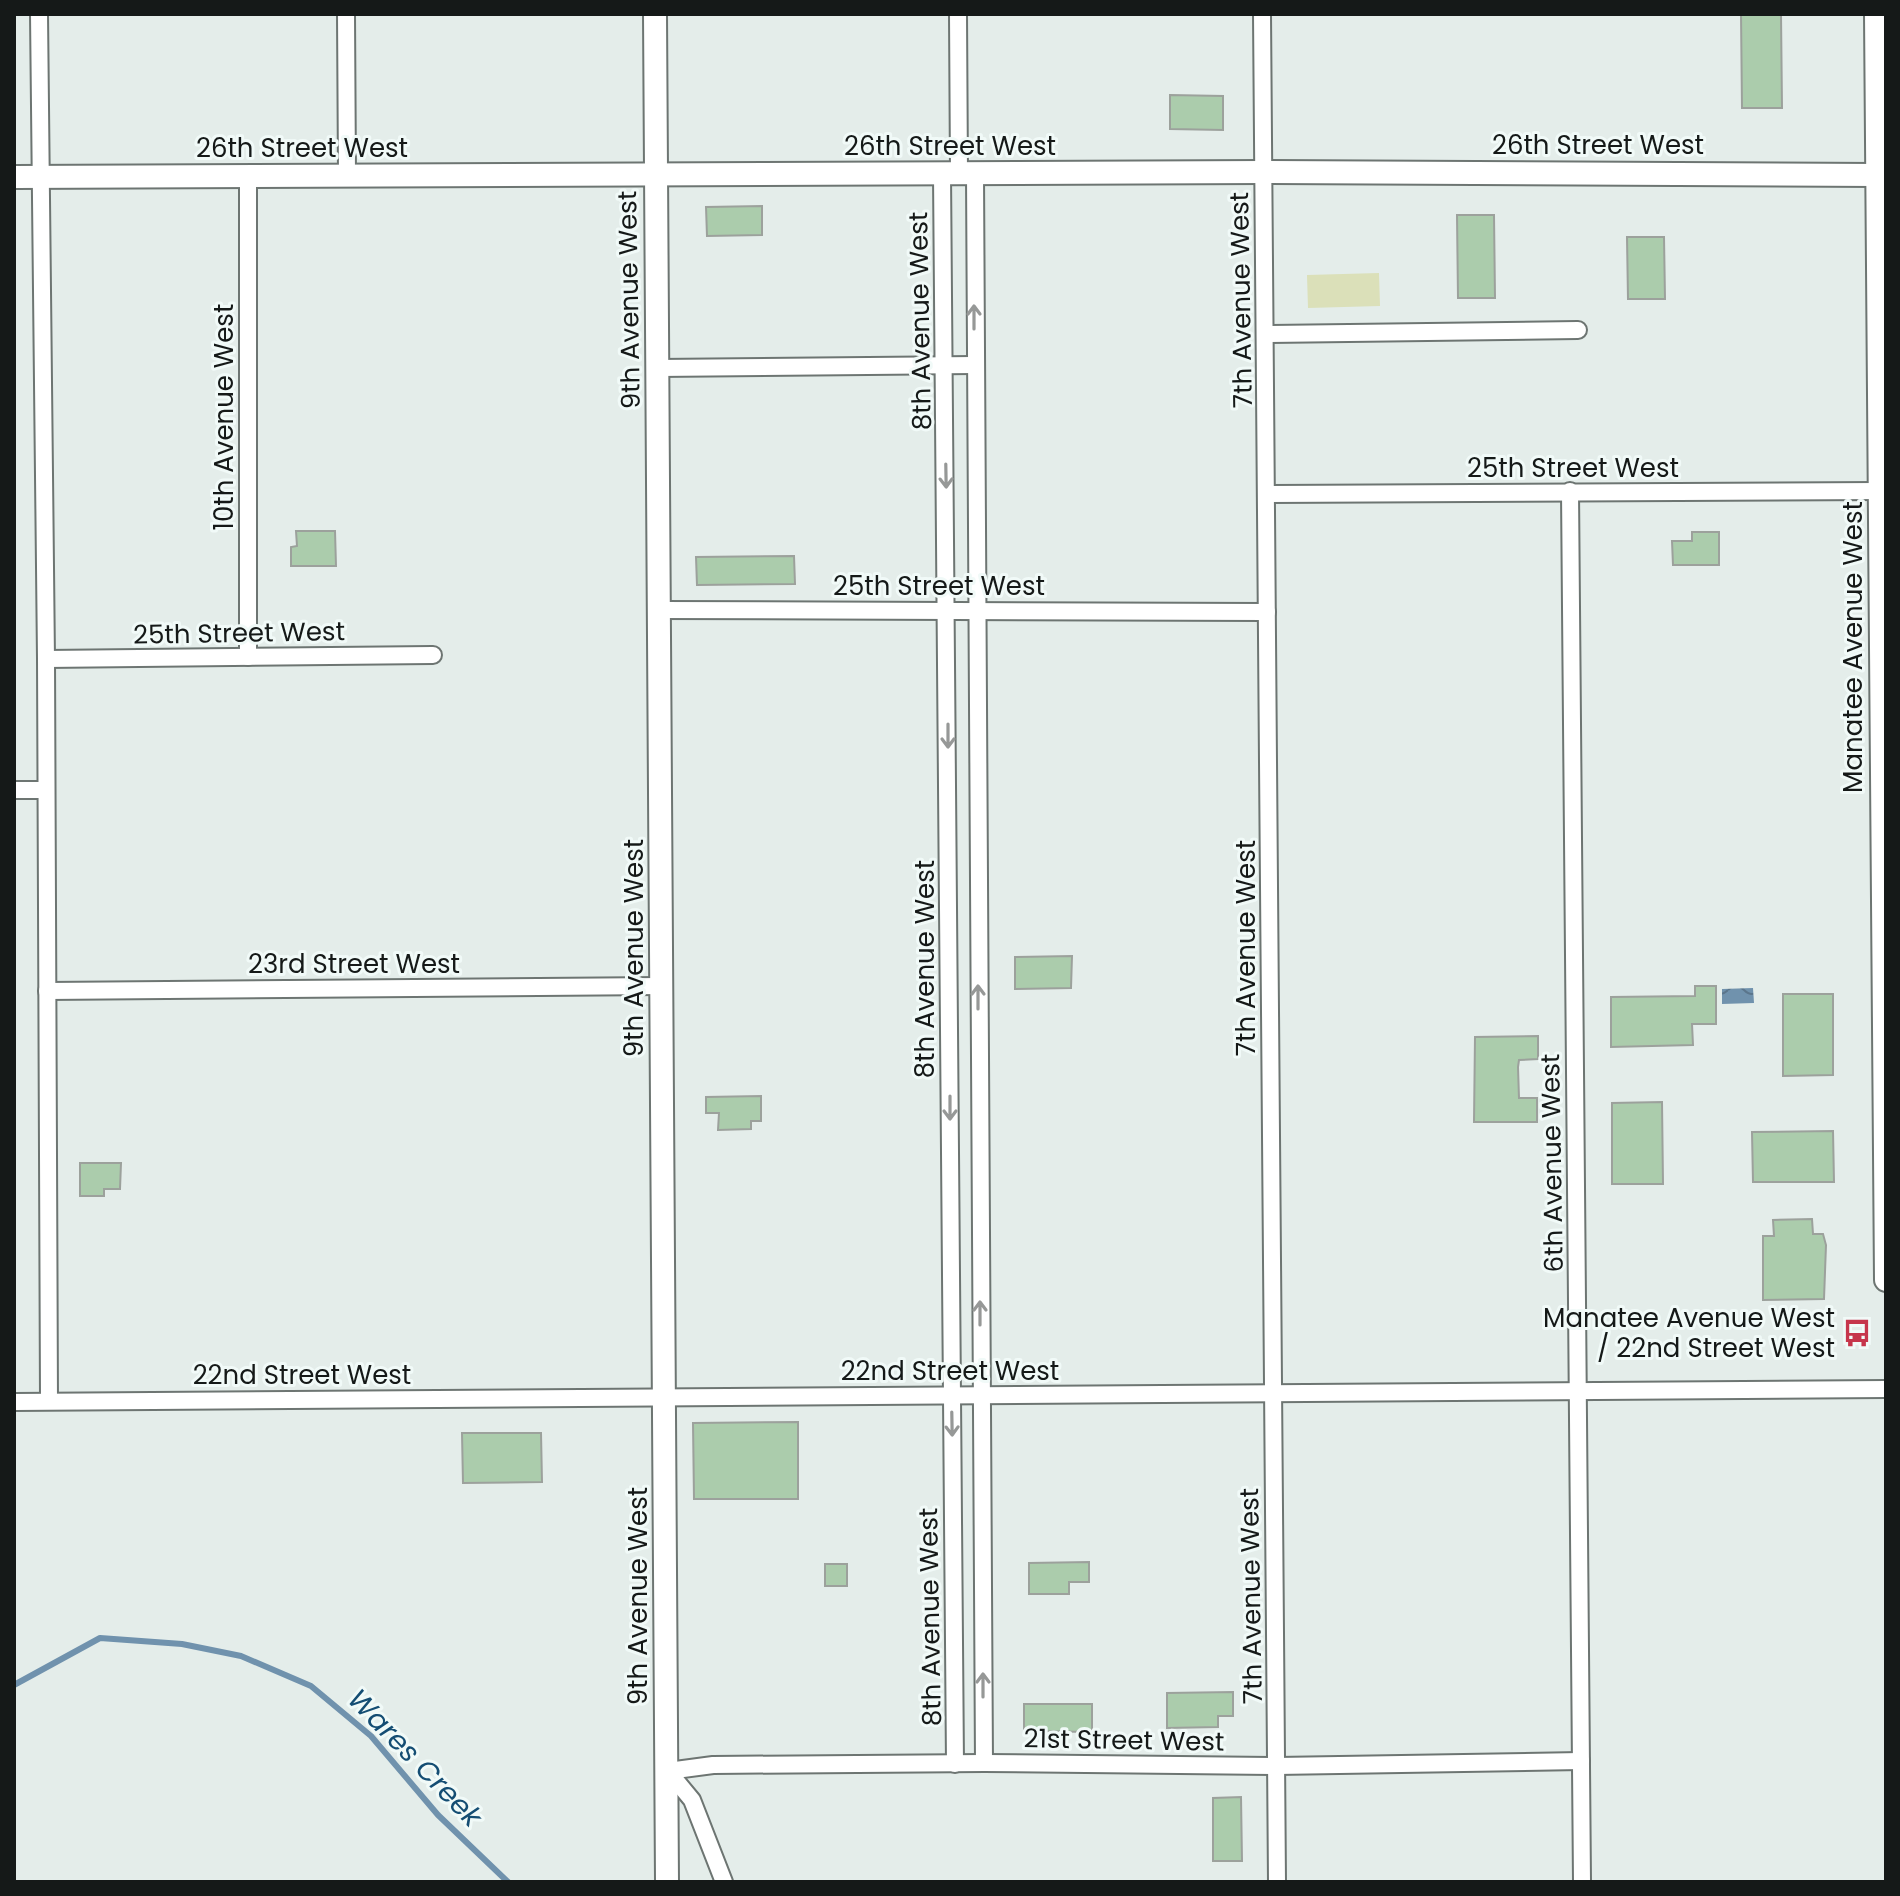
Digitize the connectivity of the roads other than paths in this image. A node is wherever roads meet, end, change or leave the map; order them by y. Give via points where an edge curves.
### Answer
1 (39, 14) edge
2 (346, 14) edge
3 (655, 14) edge
4 (958, 14) edge
5 (1262, 14) edge
6 (1876, 14) edge
7 (1264, 172) junction
8 (656, 174) junction
9 (959, 174) junction
10 (1882, 175) edge
11 (347, 176) junction
12 (14, 177) edge
13 (41, 177) junction
14 (248, 177) junction
15 (1578, 330) dead end
16 (1266, 334) junction
17 (974, 365) junction
18 (945, 366) junction
19 (658, 368) junction
20 (1570, 491) junction
21 (1880, 491) junction
22 (1266, 494) junction
23 (1883, 567) edge
24 (659, 610) junction
25 (947, 610) junction
26 (976, 610) junction
27 (1267, 612) junction
28 (433, 655) dead end
29 (248, 657) junction
30 (46, 659) junction
31 (14, 790) edge
32 (46, 790) junction
33 (1885, 872) edge
34 (662, 986) junction
35 (47, 991) junction
36 (1886, 1254) edge
37 (1886, 1280) edge
38 (1886, 1389) edge
39 (1579, 1391) junction
40 (1273, 1393) junction
41 (952, 1394) junction
42 (665, 1396) junction
43 (981, 1396) junction
44 (49, 1401) junction
45 (14, 1402) edge
46 (1581, 1761) junction
47 (984, 1763) junction
48 (955, 1764) junction
49 (1277, 1766) junction
50 (668, 1771) junction
51 (667, 1882) edge
52 (724, 1882) edge
53 (1277, 1882) edge
54 (1582, 1882) edge

1 - 13 street
2 - 11 street
3 - 8 street, 9th Avenue West
4 - 9 street, 8th Avenue West
5 - 7 street, 7th Avenue West
6 - 10 street, Manatee Avenue West
7 - 9 street, 26th Street West
7 - 10 street, 26th Street West
7 - 16 street, 7th Avenue West
8 - 9 street, 26th Street West
8 - 11 street, 26th Street West
8 - 19 street, 9th Avenue West
17 -> 9 street, 8th Avenue West
9 - 18 street, 8th Avenue West
10 - 21 street, Manatee Avenue West
11 - 14 street, 26th Street West
12 - 13 street, 26th Street West
13 - 14 street, 26th Street West
13 - 30 street
14 - 29 street, 10th Avenue West
15 - 16 street
16 - 22 street, 7th Avenue West
17 - 18 street
17 - 26 street, 8th Avenue West
18 - 19 street
18 -> 25 street, 8th Avenue West
19 - 24 street, 9th Avenue West
20 - 21 street, 25th Street West
20 - 22 street, 25th Street West
20 - 39 street, 6th Avenue West
21 - 23 street, Manatee Avenue West
22 - 27 street, 7th Avenue West
23 - 33 street, Manatee Avenue West
24 - 25 street, 25th Street West
24 - 34 street, 9th Avenue West
25 - 26 street, 25th Street West
25 -> 41 street, 8th Avenue West
26 - 27 street, 25th Street West
43 -> 26 street, 8th Avenue West
27 - 40 street, 7th Avenue West
28 - 29 street, 25th Street West
29 - 30 street, 25th Street West
30 - 32 street
31 - 32 street
32 - 35 street
33 - 36 street, Manatee Avenue West
34 - 35 street, 23rd Street West
34 - 42 street, 9th Avenue West
35 - 44 street
36 - 37 street, Manatee Avenue West
38 - 39 street, 22nd Street West
39 - 40 street, 22nd Street West
39 - 46 street, 6th Avenue West
40 - 43 street, 22nd Street West
40 - 49 street, 7th Avenue West
41 - 42 street, 22nd Street West
41 - 43 street, 22nd Street West
41 -> 48 street, 8th Avenue West
42 - 44 street, 22nd Street West
42 - 50 street, 9th Avenue West
47 -> 43 street, 8th Avenue West
44 - 45 street, 22nd Street West
46 - 49 street, 21st Street West
46 - 54 street, 6th Avenue West
47 - 48 street, 21st Street West
47 - 49 street, 21st Street West
48 - 50 street, 21st Street West via 713,1765
49 - 53 street, 7th Avenue West
50 - 51 street, 9th Avenue West
50 - 52 street via 692,1800

